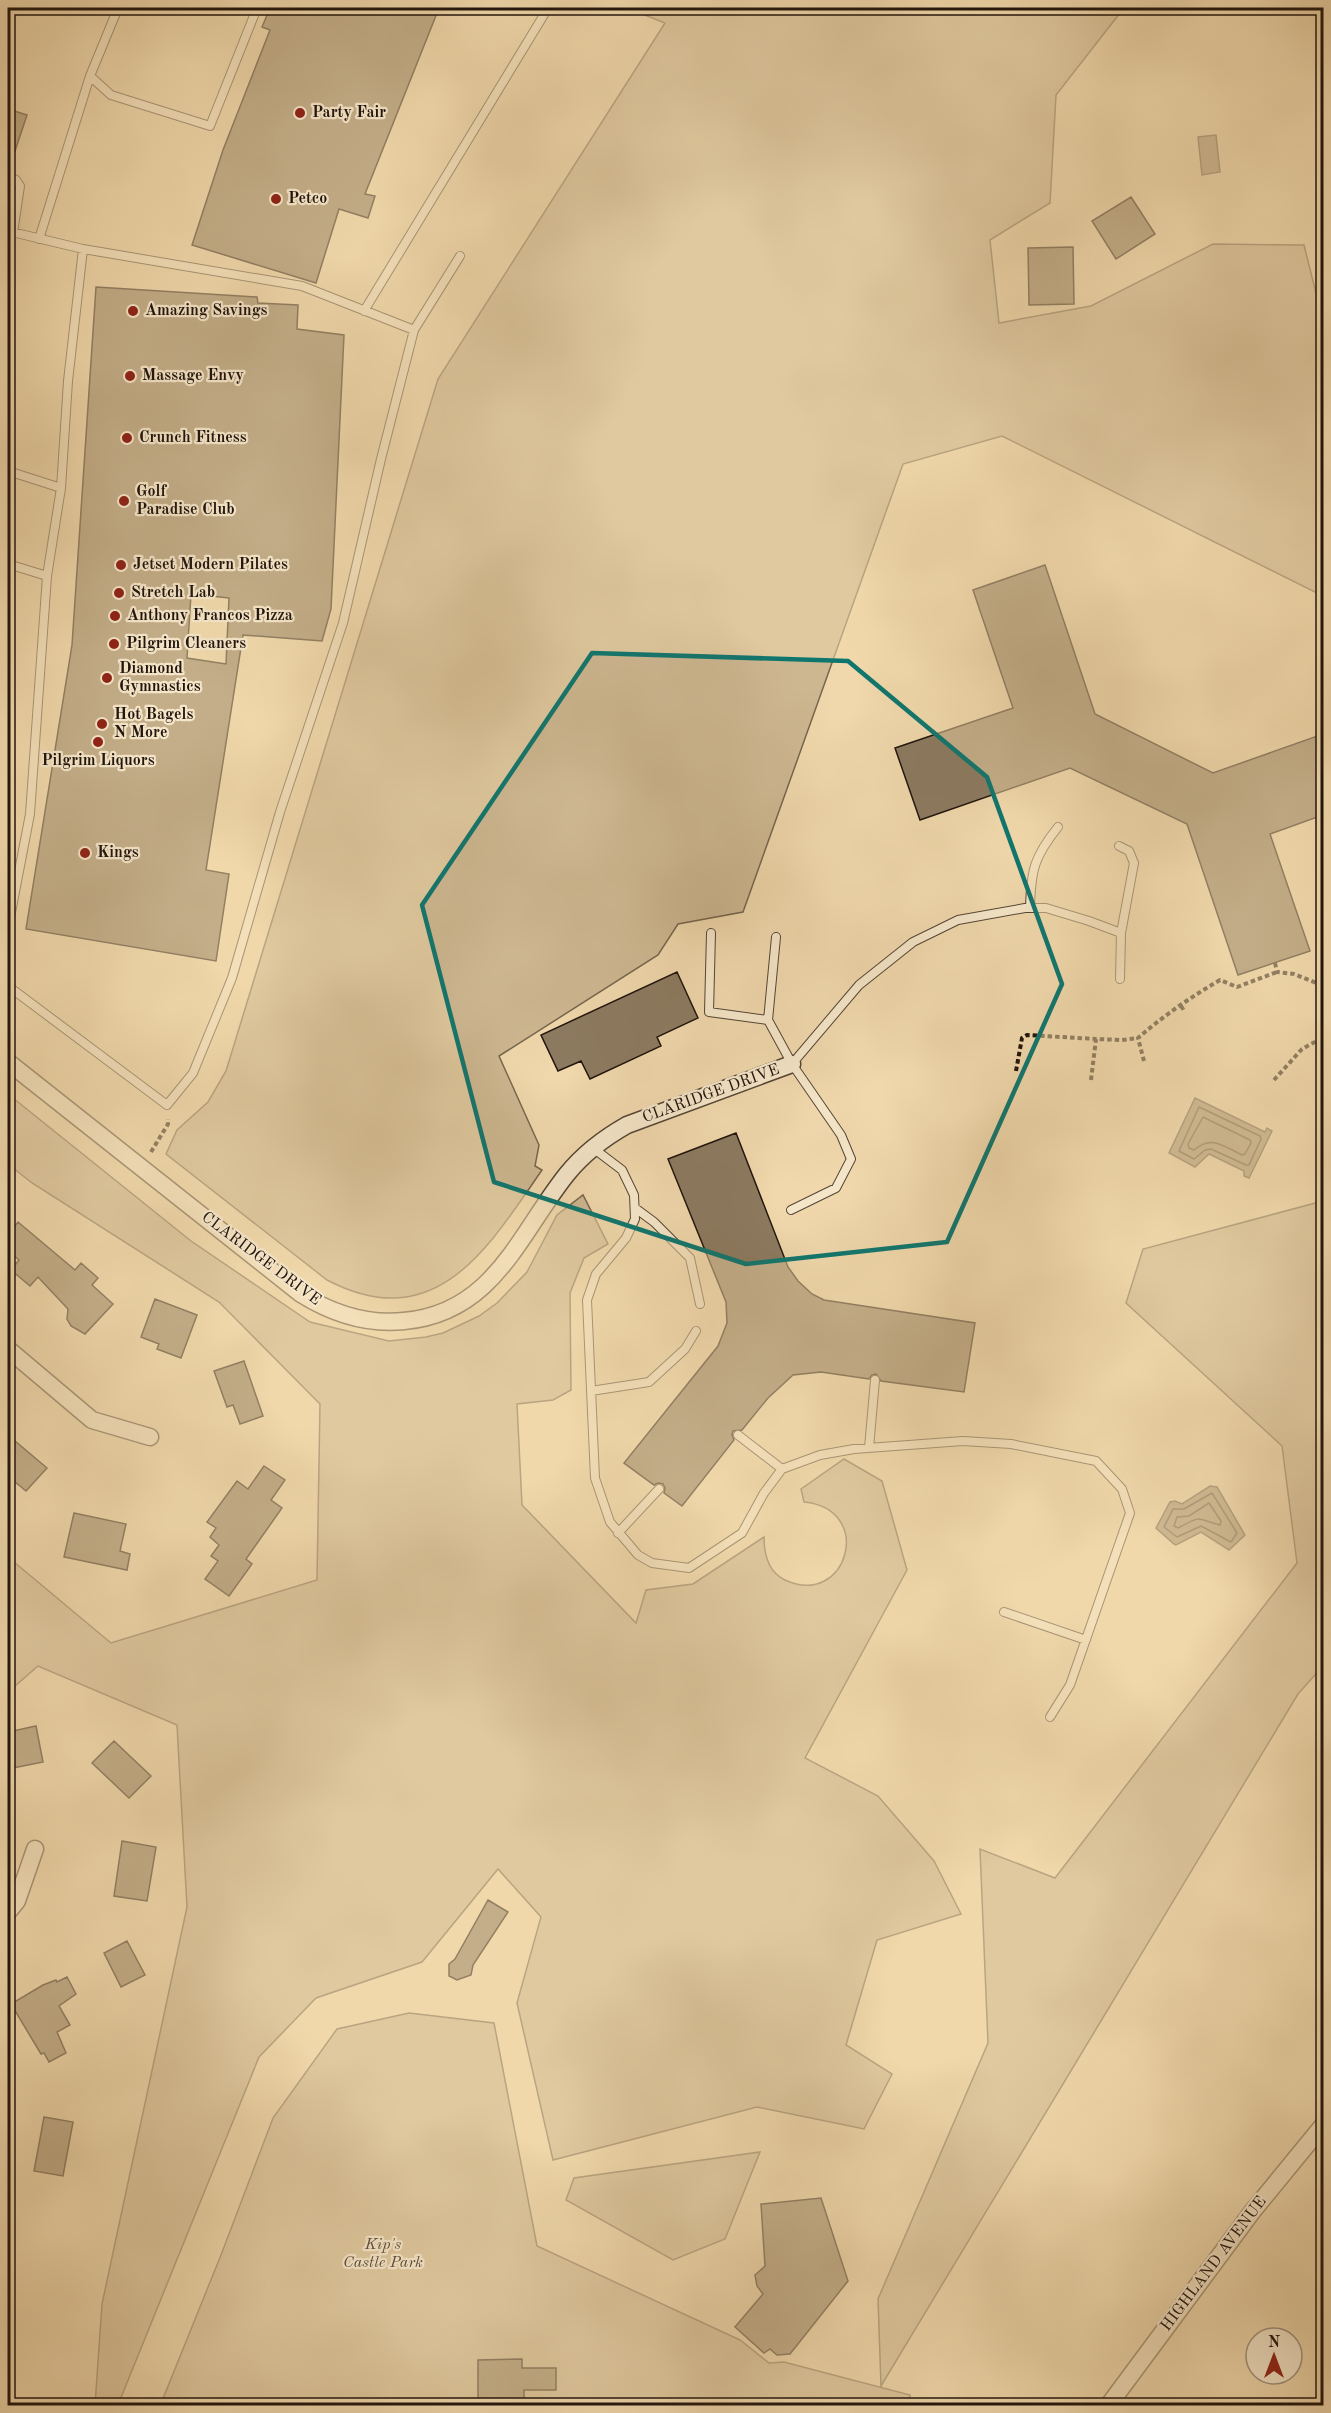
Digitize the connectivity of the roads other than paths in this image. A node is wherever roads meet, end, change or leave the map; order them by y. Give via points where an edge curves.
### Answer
1 (118, 8) edge
2 (257, 8) edge
3 (533, 8) edge
4 (90, 76) junction
5 (8, 175) edge
6 (10, 232) edge
7 (39, 239) junction
8 (83, 249) junction
9 (460, 256) dead end
10 (364, 311) junction
11 (414, 330) junction
12 (8, 471) edge
13 (61, 488) junction
14 (8, 564) edge
15 (47, 576) junction
16 (1058, 827) dead end
17 (1119, 846) dead end
18 (1030, 908) junction
19 (8, 928) edge
20 (711, 933) dead end
21 (1121, 933) junction
22 (776, 937) dead end
23 (1120, 979) dead end
24 (8, 986) edge
25 (768, 1020) junction
26 (8, 1062) edge
27 (792, 1064) junction
28 (592, 1148) junction
29 (635, 1208) junction
30 (791, 1209) dead end
31 (700, 1304) dead end
32 (696, 1332) dead end
33 (8, 1349) edge
34 (876, 1380) dead end
35 (591, 1391) junction
36 (738, 1435) dead end
37 (150, 1437) dead end
38 (869, 1448) junction
39 (782, 1469) junction
40 (659, 1488) dead end
41 (618, 1533) junction
42 (1004, 1612) dead end
43 (1086, 1640) junction
44 (1050, 1717) dead end
45 (35, 1849) dead end
46 (8, 1912) edge
47 (1323, 2124) edge
48 (1108, 2406) edge

1 - 4 lane
2 - 4 lane via 210,126 111,95
3 - 10 lane via 545,13
4 - 7 lane
5 - 6 lane via 20,186
6 - 7 lane
7 - 8 lane
8 - 10 lane via 302,286
8 - 13 lane
9 - 11 lane
10 - 11 lane
11 - 24 lane via 344,623 280,812 232,978 193,1072 166,1105
12 - 13 lane
13 - 15 lane
14 - 15 lane
15 - 19 lane via 30,814
16 - 18 lane via 1042,847 1030,875
17 - 21 lane via 1129,851 1134,863
18 - 21 lane via 1046,908
18 - 27 lane via 958,920 913,942 859,985
20 - 25 lane via 709,1012
21 - 23 lane
22 - 25 lane
25 - 27 lane
26 - 28 street, CLARIDGE DRIVE via 301,1293 335,1312 374,1322 431,1316 480,1290 506,1263 567,1174
27 - 28 street, CLARIDGE DRIVE via 627,1125
27 - 30 lane via 841,1135 850,1160 836,1188
28 - 29 lane via 622,1170 634,1195
29 - 31 lane via 690,1258
29 - 35 lane via 635,1219 626,1238 596,1274 587,1300
32 - 35 lane via 686,1349 649,1382
33 - 37 street via 92,1420
34 - 38 lane
35 - 41 lane via 595,1478 610,1522
36 - 39 lane
38 - 39 lane via 820,1455
38 - 43 lane via 963,1441 1011,1444 1096,1461 1122,1488 1130,1513
39 - 41 lane via 742,1533 689,1568 652,1563 638,1555
40 - 41 lane
42 - 43 lane
43 - 44 lane via 1070,1685
45 - 46 street via 17,1901
47 - 48 street, HIGHLAND AVENUE via 1252,2212

